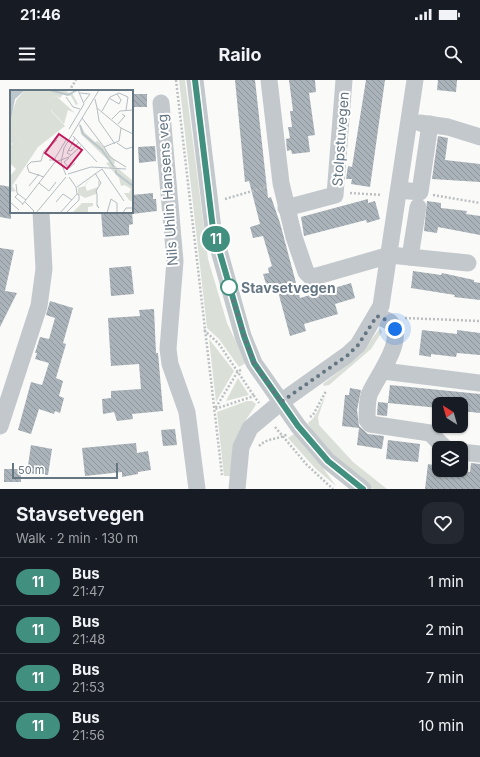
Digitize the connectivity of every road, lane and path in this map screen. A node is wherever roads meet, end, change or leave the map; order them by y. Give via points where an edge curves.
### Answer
1 (76, 80) edge
2 (176, 80) edge
3 (195, 80) edge
4 (269, 80) edge
5 (344, 80) edge
6 (415, 80) edge
7 (70, 90) edge
8 (160, 103) dead end
9 (408, 121) junction
10 (430, 124) junction
11 (480, 137) edge
12 (281, 183) junction
13 (399, 193) junction
14 (335, 195) junction
15 (419, 200) junction
16 (219, 201) dead end
17 (480, 203) edge
18 (286, 208) junction
19 (41, 213) edge
20 (390, 255) junction
21 (410, 257) junction
22 (468, 264) dead end
23 (377, 316) junction
24 (204, 330) junction
25 (383, 371) junction
26 (238, 372) junction
27 (480, 383) edge
28 (254, 396) junction
29 (256, 399) dead end
30 (281, 402) junction
31 (215, 410) junction
32 (274, 424) dead end
33 (0, 426) edge
34 (283, 437) junction
35 (438, 441) edge
36 (257, 448) dead end
37 (468, 453) edge
38 (480, 454) edge
39 (222, 480) dead end
40 (196, 489) edge
41 (237, 489) edge
42 (333, 489) edge
43 (363, 489) edge

1 - 7 path
2 - 24 path
3 - 30 street via 213,229 254,363
4 - 12 street
5 - 14 street, Stolpstuvegen
6 - 9 street
8 - 40 street, Nils Uhlin Hansens veg via 175,261 168,349 170,364 187,412
9 - 10 street
9 - 13 street
10 - 11 street
10 - 15 street
12 - 16 path
12 - 18 street
13 - 14 path via 357,192
13 - 15 street
13 - 20 street
14 - 18 street, Stolpstuvegen
15 - 17 path
15 - 21 street
18 - 20 street via 306,272 311,277
19 - 33 street via 44,269 39,306
20 - 21 street
20 - 23 street
21 - 22 street
23 - 25 street via 391,322 395,329 389,358
23 - 30 street via 358,345 348,355
24 - 26 path via 219,344
24 - 31 path
25 - 27 street
25 - 35 street via 369,396 366,420 370,424 430,433
26 - 28 path
26 - 31 path
28 - 29 path
28 - 31 path
30 - 41 street via 250,428 244,438 240,447
30 - 43 street via 328,461
31 - 39 path
32 - 34 path
34 - 36 path via 272,438
34 - 42 path via 315,474
37 - 38 street

